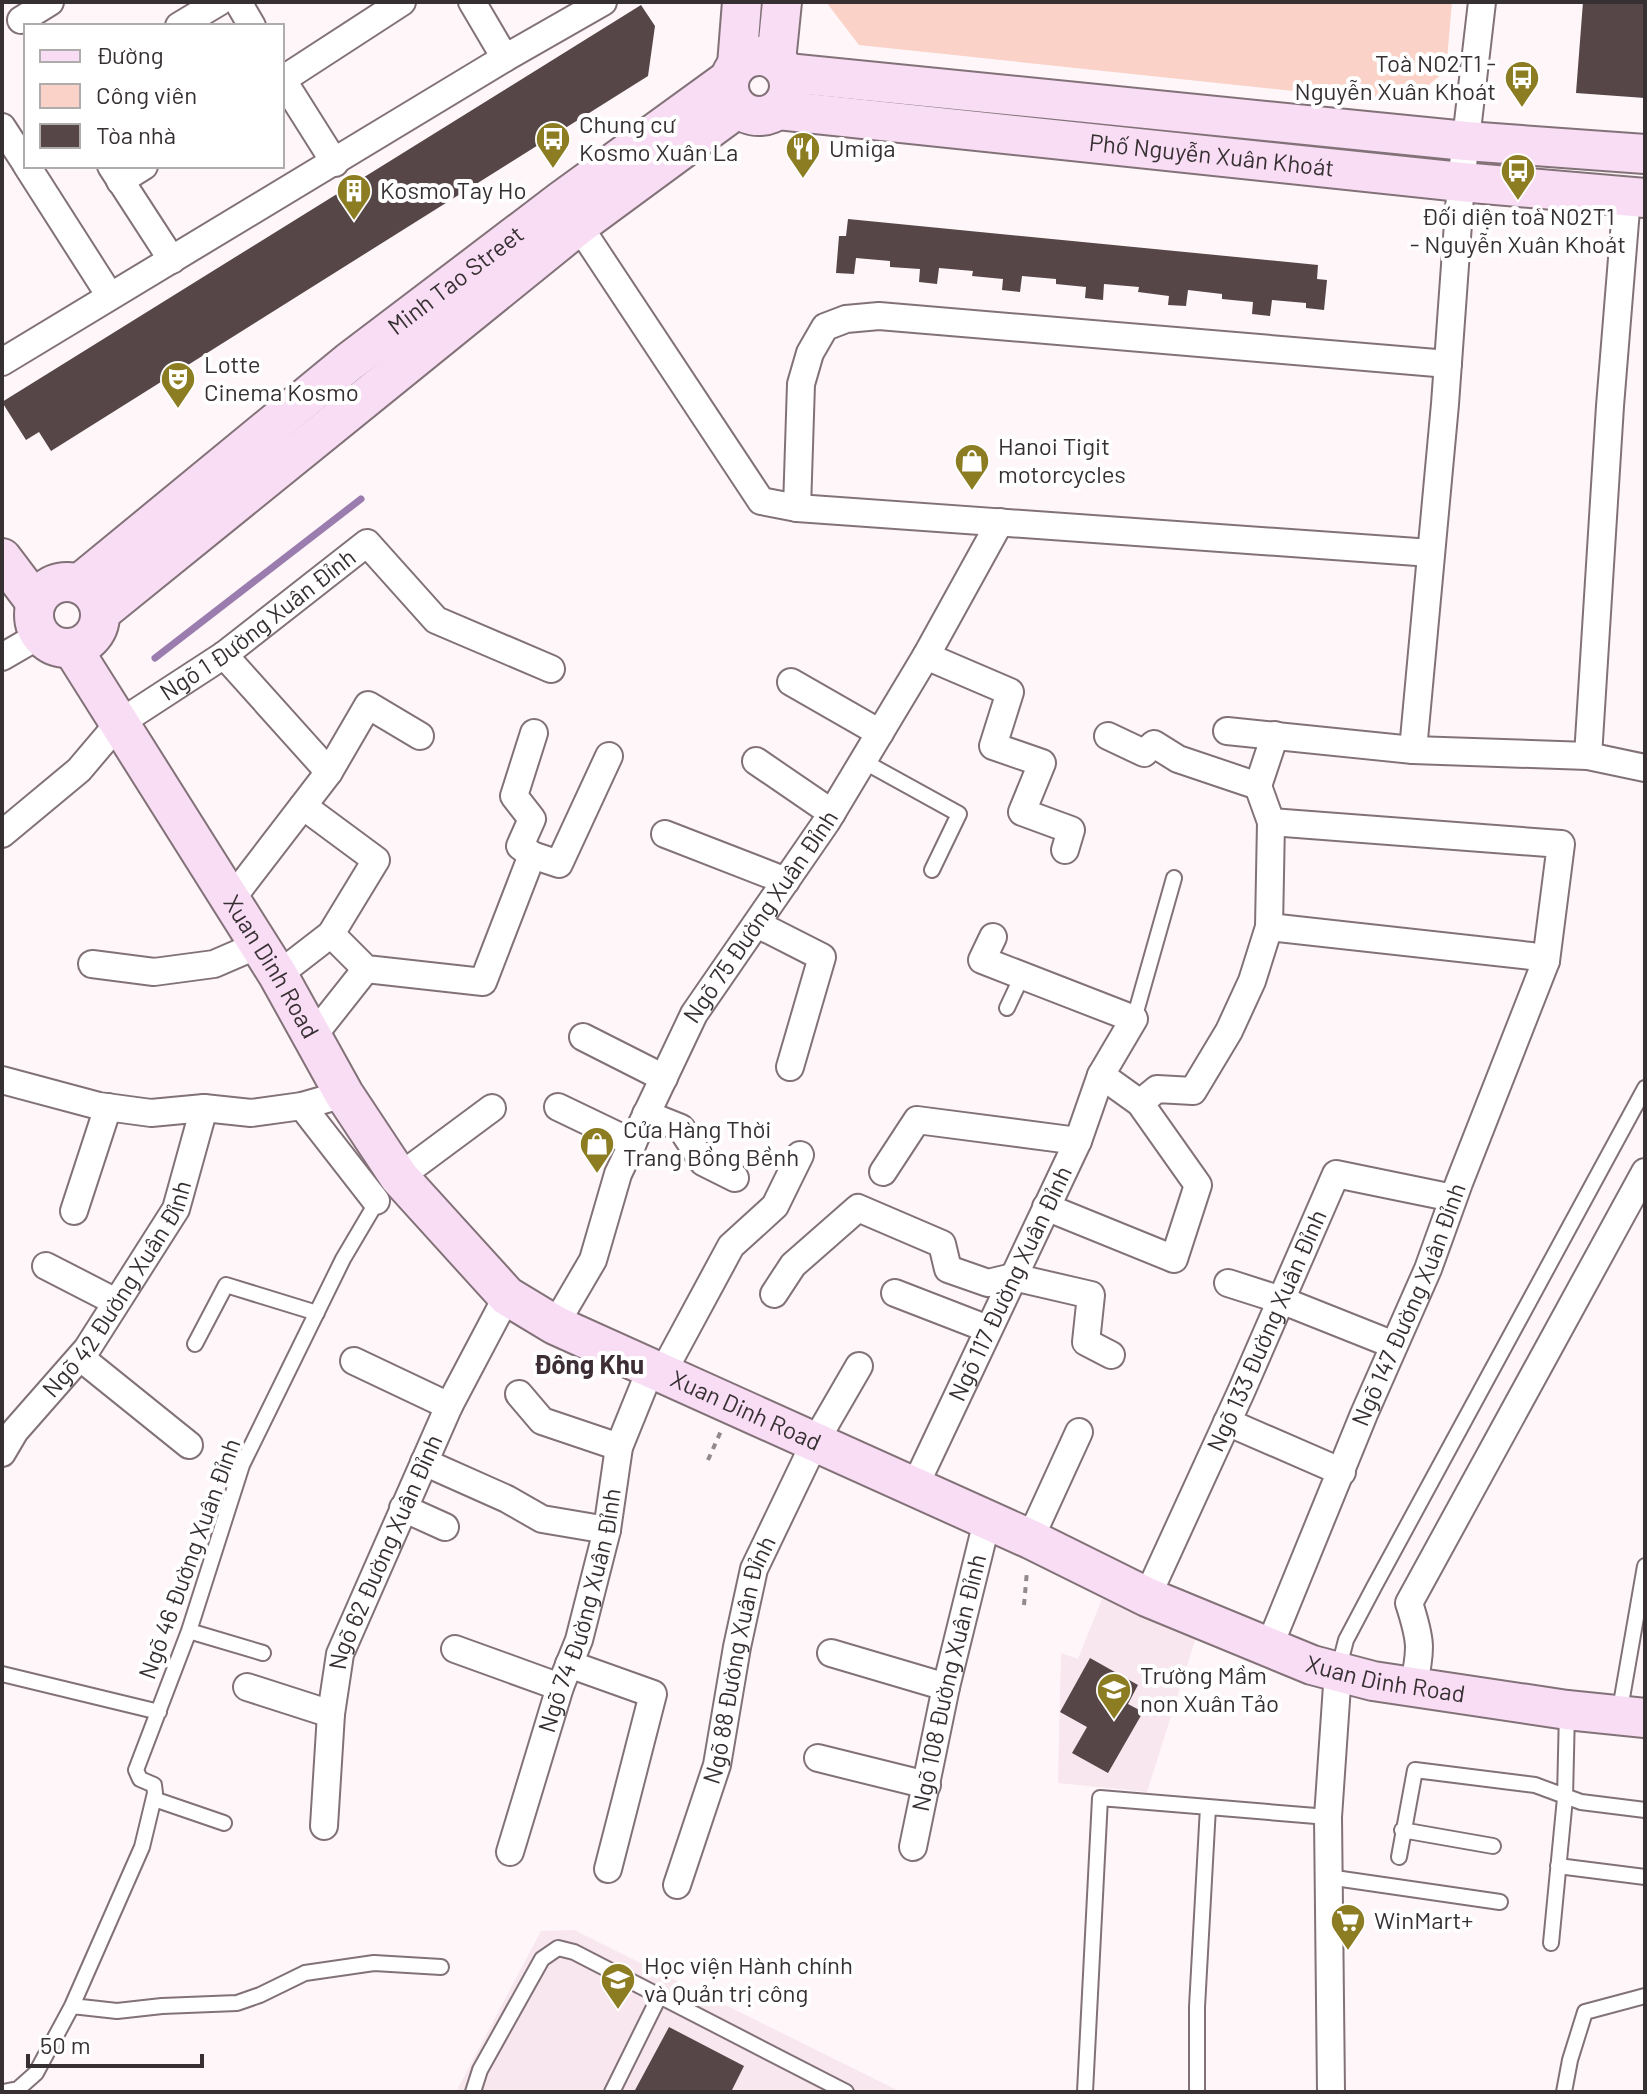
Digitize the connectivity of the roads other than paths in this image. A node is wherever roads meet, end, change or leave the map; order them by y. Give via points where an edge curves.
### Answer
1 (50, 2) edge
2 (219, 2) edge
3 (238, 2) edge
4 (402, 2) edge
5 (472, 2) edge
6 (603, 2) edge
7 (742, 2) edge
8 (782, 2) edge
9 (1482, 2) edge
10 (19, 17) edge
11 (182, 24) edge
12 (251, 24) edge
13 (505, 58) junction
14 (781, 67) junction
15 (284, 79) edge
16 (284, 83) edge
17 (735, 84) junction
18 (778, 110) junction
19 (2, 127) edge
20 (1466, 141) junction
21 (1645, 154) edge
22 (24, 162) edge
23 (335, 163) junction
24 (28, 168) edge
25 (137, 168) edge
26 (115, 174) edge
27 (1461, 182) junction
28 (1636, 198) edge
29 (570, 213) junction
30 (172, 260) junction
31 (110, 296) junction
32 (2, 362) edge
33 (1448, 364) junction
34 (797, 508) junction
35 (1000, 522) junction
36 (1431, 553) junction
37 (2, 558) edge
38 (89, 599) junction
39 (49, 629) junction
40 (224, 655) junction
41 (926, 656) junction
42 (2, 657) edge
43 (551, 669) dead end
44 (791, 682) dead end
45 (118, 724) junction
46 (1227, 731) dead end
47 (534, 733) dead end
48 (880, 733) junction
49 (1275, 735) junction
50 (420, 736) dead end
51 (1108, 736) dead end
52 (1413, 750) junction
53 (609, 756) dead end
54 (1588, 756) junction
55 (756, 761) dead end
56 (863, 761) junction
57 (1645, 768) edge
58 (329, 772) junction
59 (1258, 786) junction
60 (303, 806) junction
61 (832, 813) junction
62 (1271, 822) junction
63 (2, 834) edge
64 (665, 834) dead end
65 (1065, 850) dead end
66 (532, 855) junction
67 (932, 870) dead end
68 (1174, 878) dead end
69 (786, 881) junction
70 (230, 901) junction
71 (757, 924) junction
72 (1269, 927) junction
73 (331, 934) junction
74 (993, 937) dead end
75 (268, 960) junction
76 (1546, 961) junction
77 (92, 964) dead end
78 (366, 969) junction
79 (1022, 976) junction
80 (1007, 1008) dead end
81 (1134, 1019) junction
82 (313, 1036) junction
83 (583, 1037) dead end
84 (790, 1067) dead end
85 (1101, 1075) junction
86 (664, 1078) junction
87 (3, 1083) edge
88 (1645, 1088) edge
89 (344, 1094) junction
90 (1140, 1103) junction
91 (302, 1106) junction
92 (108, 1107) junction
93 (558, 1107) dead end
94 (204, 1108) junction
95 (492, 1108) dead end
96 (646, 1114) junction
97 (1078, 1141) junction
98 (633, 1143) junction
99 (800, 1155) dead end
100 (883, 1172) dead end
101 (1645, 1172) edge
102 (735, 1178) dead end
103 (387, 1189) junction
104 (1453, 1198) junction
105 (1046, 1207) junction
106 (74, 1211) dead end
107 (46, 1266) dead end
108 (1013, 1277) junction
109 (1228, 1283) dead end
110 (895, 1293) dead end
111 (774, 1294) dead end
112 (507, 1296) junction
113 (1281, 1300) junction
114 (116, 1302) junction
115 (317, 1313) junction
116 (555, 1325) junction
117 (988, 1329) junction
118 (195, 1344) dead end
119 (1394, 1345) junction
120 (1111, 1355) dead end
121 (81, 1358) junction
122 (354, 1361) dead end
123 (859, 1366) dead end
124 (657, 1370) junction
125 (519, 1394) dead end
126 (449, 1406) junction
127 (1227, 1422) junction
128 (1079, 1432) dead end
129 (815, 1442) junction
130 (189, 1445) dead end
131 (619, 1447) junction
132 (2, 1453) edge
133 (424, 1462) junction
134 (1342, 1472) junction
135 (914, 1488) junction
136 (403, 1508) junction
137 (987, 1521) junction
138 (445, 1527) dead end
139 (607, 1530) junction
140 (1030, 1539) junction
141 (1645, 1566) edge
142 (1147, 1597) junction
143 (189, 1631) junction
144 (1269, 1647) junction
145 (455, 1649) dead end
146 (263, 1653) dead end
147 (831, 1653) dead end
148 (1338, 1671) junction
149 (2, 1674) edge
150 (565, 1675) junction
151 (247, 1687) dead end
152 (946, 1687) junction
153 (1413, 1687) junction
154 (1567, 1710) junction
155 (159, 1712) junction
156 (331, 1714) junction
157 (1632, 1717) edge
158 (818, 1758) dead end
159 (927, 1785) junction
160 (154, 1792) junction
161 (1565, 1798) junction
162 (1208, 1807) junction
163 (1645, 1810) edge
164 (1328, 1817) junction
165 (224, 1823) dead end
166 (324, 1826) dead end
167 (1402, 1830) junction
168 (1493, 1846) dead end
169 (913, 1847) dead end
170 (510, 1852) dead end
171 (1399, 1857) dead end
172 (1558, 1866) junction
173 (608, 1869) dead end
174 (1328, 1877) junction
175 (1645, 1877) edge
176 (677, 1885) dead end
177 (1500, 1902) dead end
178 (1551, 1943) dead end
179 (441, 1967) dead end
180 (660, 1995) junction
181 (1645, 1996) edge
182 (72, 2006) junction
183 (3, 2092) edge
184 (473, 2092) edge
185 (612, 2092) edge
186 (846, 2092) edge
187 (1085, 2092) edge
188 (1197, 2092) edge
189 (1331, 2092) edge
190 (1564, 2092) edge

1 - 10 street
2 - 11 street
3 - 12 street
4 - 15 street
5 - 13 street
6 - 13 street
7 - 17 street
8 - 14 street
9 - 20 street
13 - 23 street
14 - 17 street via 760,55 750,57
14 - 18 street via 789,89
14 - 20 street
16 - 23 street
17 - 18 street via 755,116
17 - 29 street, Minh Tao Street
18 - 27 street, Phố Nguyễn Xuân Khoát
19 - 22 street
20 - 21 street
20 - 27 street
23 - 30 street
24 - 31 street
25 - 26 street
26 - 30 street
27 - 28 street, Phố Nguyễn Xuân Khoát
27 - 33 street
28 - 54 street via 1610,406
29 - 34 street via 761,501
29 - 38 street, Minh Tao Street via 349,362
30 - 31 street
31 - 32 street
33 - 34 street via 879,316 846,319 825,327 801,384
33 - 36 street
34 - 35 street
35 - 36 street
35 - 41 street, Ngõ 75 Đường Xuân Đỉnh
36 - 52 street
37 - 39 street, Xuan Dinh Road
38 - 39 street via 97,630 90,639
38 - 39 street via 68,582 46,589
39 - 42 street
39 - 45 street, Xuan Dinh Road
40 - 43 street, Ngõ 1 Đường Xuân Đỉnh via 367,543 436,620
40 - 45 street, Ngõ 1 Đường Xuân Đỉnh
40 - 58 street
41 - 48 street, Ngõ 75 Đường Xuân Đỉnh
41 - 65 street via 1010,692 993,746 1042,763 1022,812 1071,830
44 - 48 street
45 - 63 street, Ngõ 1 Đường Xuân Đỉnh via 79,770
45 - 70 street, Xuan Dinh Road
46 - 49 street
47 - 66 street via 514,796 532,819 520,846
48 - 56 street, Ngõ 75 Đường Xuân Đỉnh
49 - 52 street
49 - 59 street
50 - 58 street via 368,705
51 - 59 street via 1144,753 1154,744 1178,759
52 - 54 street
53 - 66 street via 559,864
54 - 57 street
55 - 61 street
56 - 61 street, Ngõ 75 Đường Xuân Đỉnh
56 - 67 lane via 959,814
58 - 60 street
59 - 62 street
60 - 70 street
60 - 73 street via 376,860
61 - 69 street, Ngõ 75 Đường Xuân Đỉnh
62 - 72 street
62 - 76 street, Ngõ 147 Đường Xuân Đỉnh via 1561,844
64 - 69 street
66 - 78 street via 483,982
68 - 81 lane
69 - 71 street, Ngõ 75 Đường Xuân Đỉnh
70 - 75 street, Xuan Dinh Road
71 - 84 street via 822,957
71 - 86 street, Ngõ 75 Đường Xuân Đỉnh via 694,1014
72 - 76 street
72 - 90 street via 1247,993 1193,1091 1157,1089
73 - 75 street
73 - 78 street
74 - 79 street via 982,960
75 - 77 street via 154,972
75 - 82 street, Xuan Dinh Road
76 - 104 street, Ngõ 147 Đường Xuân Đỉnh
78 - 82 street
79 - 80 lane
79 - 81 street
81 - 85 street, Ngõ 117 Đường Xuân Đỉnh
82 - 89 street, Xuan Dinh Road
83 - 86 street
85 - 90 street
85 - 97 street, Ngõ 117 Đường Xuân Đỉnh
86 - 96 street, Ngõ 75 Đường Xuân Đỉnh
87 - 92 street
88 - 148 lane via 1346,1640
89 - 91 street
89 - 103 street, Xuan Dinh Road
90 - 105 street via 1198,1185 1174,1259
91 - 94 street via 251,1113
91 - 103 street
92 - 94 street via 151,1113
92 - 106 street
93 - 98 street
94 - 114 street, Ngõ 42 Đường Xuân Đỉnh via 176,1209
95 - 103 street
96 - 98 street, Ngõ 75 Đường Xuân Đỉnh
96 - 102 street via 681,1128 703,1162
97 - 100 street via 917,1120
97 - 105 street, Ngõ 117 Đường Xuân Đỉnh
98 - 116 street, Ngõ 75 Đường Xuân Đỉnh via 618,1174 593,1260
99 - 124 street, Ngõ 74 Đường Xuân Đỉnh via 775,1206 731,1246
101 - 153 street via 1409,1603 1421,1639
103 - 112 street, Xuan Dinh Road
103 - 115 lane, Ngõ 46 Đường Xuân Đỉnh
104 - 113 street, Ngõ 133 Đường Xuân Đỉnh via 1336,1174
104 - 119 street, Ngõ 147 Đường Xuân Đỉnh
105 - 108 street, Ngõ 117 Đường Xuân Đỉnh
107 - 114 street
108 - 111 street via 988,1283 948,1269 942,1244 858,1208 793,1265
108 - 117 street, Ngõ 117 Đường Xuân Đỉnh
108 - 120 street via 1091,1295 1086,1342
109 - 113 street
110 - 117 street
112 - 116 street, Xuan Dinh Road
112 - 126 street, Ngõ 62 Đường Xuân Đỉnh
113 - 119 street
113 - 127 street, Ngõ 133 Đường Xuân Đỉnh
114 - 121 street, Ngõ 42 Đường Xuân Đỉnh
115 - 118 lane via 226,1285
115 - 143 lane, Ngõ 46 Đường Xuân Đỉnh via 242,1465
116 - 124 street, Xuan Dinh Road
117 - 135 street, Ngõ 117 Đường Xuân Đỉnh
119 - 134 street, Ngõ 147 Đường Xuân Đỉnh
121 - 130 street
121 - 132 street, Ngõ 42 Đường Xuân Đỉnh via 15,1431
122 - 126 street
123 - 129 street, Ngõ 88 Đường Xuân Đỉnh
124 - 129 street, Xuan Dinh Road
124 - 131 street, Ngõ 74 Đường Xuân Đỉnh
125 - 131 street via 542,1421
126 - 133 street, Ngõ 62 Đường Xuân Đỉnh
127 - 134 street
127 - 142 street, Ngõ 133 Đường Xuân Đỉnh
128 - 140 street
129 - 135 street, Xuan Dinh Road
129 - 176 street, Ngõ 88 Đường Xuân Đỉnh via 754,1569 717,1765
131 - 139 street, Ngõ 74 Đường Xuân Đỉnh
133 - 136 street, Ngõ 62 Đường Xuân Đỉnh
133 - 139 street via 542,1519
134 - 144 street, Ngõ 147 Đường Xuân Đỉnh
135 - 137 street, Xuan Dinh Road
136 - 138 street
136 - 156 street, Ngõ 62 Đường Xuân Đỉnh via 340,1654
137 - 140 street, Xuan Dinh Road
137 - 152 street, Ngõ 108 Đường Xuân Đỉnh
139 - 150 street, Ngõ 74 Đường Xuân Đỉnh
140 - 142 street, Xuan Dinh Road
141 - 157 lane
142 - 144 street, Xuan Dinh Road
143 - 146 lane
143 - 155 lane, Ngõ 46 Đường Xuân Đỉnh
144 - 148 street, Xuan Dinh Road
145 - 150 street
147 - 152 street
148 - 153 street, Xuan Dinh Road
148 - 164 street
149 - 155 lane
150 - 170 street, Ngõ 74 Đường Xuân Đỉnh
150 - 173 street via 653,1694
151 - 156 street
152 - 159 street, Ngõ 108 Đường Xuân Đỉnh
153 - 154 street, Xuan Dinh Road
154 - 157 street, Xuan Dinh Road
154 - 161 lane
155 - 160 lane, Ngõ 46 Đường Xuân Đỉnh via 136,1770
156 - 166 street, Ngõ 62 Đường Xuân Đỉnh
158 - 159 street
159 - 169 street, Ngõ 108 Đường Xuân Đỉnh
160 - 165 lane
160 - 182 lane via 142,1847
161 - 163 lane
161 - 167 lane via 1535,1785 1415,1770
161 - 172 lane
162 - 164 lane
162 - 187 lane via 1100,1798
162 - 188 lane
164 - 174 street
167 - 168 lane
167 - 171 lane
172 - 175 lane
172 - 178 lane
174 - 177 lane
174 - 189 street
179 - 182 lane via 374,1963 305,1973 237,2003 117,2011
180 - 184 lane via 574,1952 558,1948 548,1953 480,2070
180 - 185 lane
180 - 186 lane
181 - 190 lane via 1585,2012
182 - 183 lane via 36,2073 18,2089

